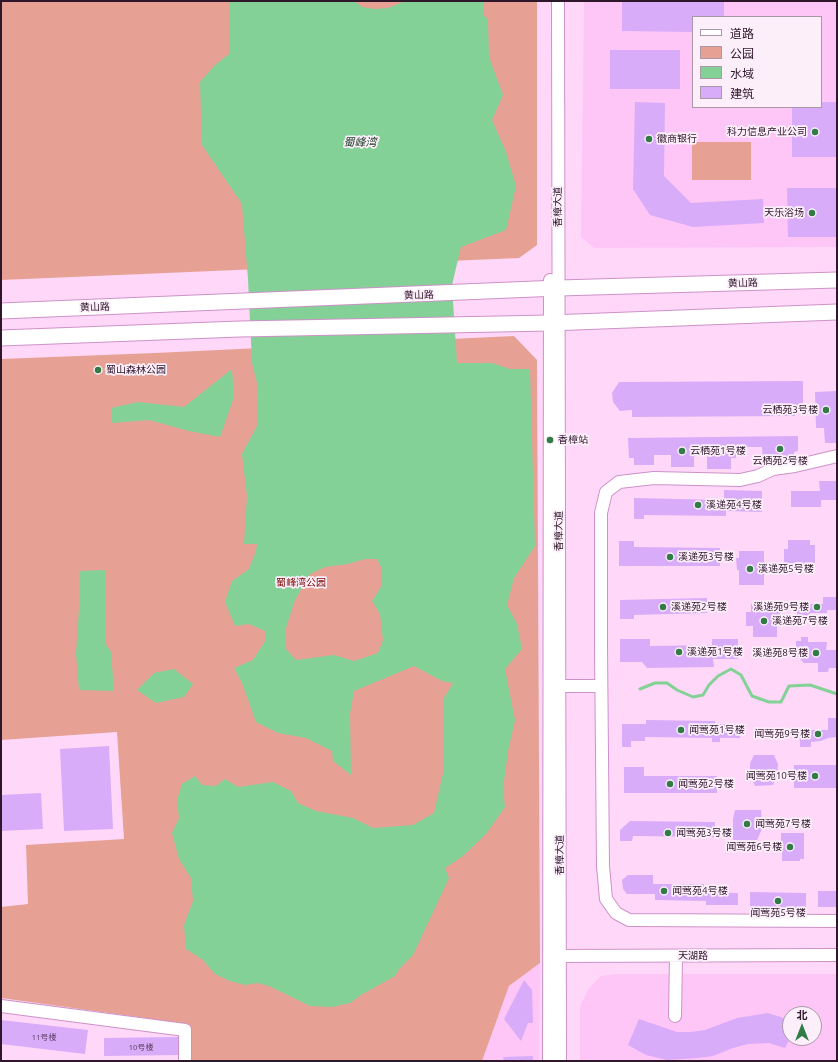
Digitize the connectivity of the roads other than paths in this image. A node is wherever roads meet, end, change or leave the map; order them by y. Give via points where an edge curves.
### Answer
1 (551, 1) edge
2 (558, 1) edge
3 (837, 280) edge
4 (555, 288) junction
5 (4, 310) edge
6 (837, 312) edge
7 (554, 323) junction
8 (1, 338) edge
9 (837, 456) edge
10 (554, 686) junction
11 (601, 686) junction
12 (837, 921) edge
13 (837, 955) edge
14 (555, 956) junction
15 (676, 956) junction
16 (1, 1006) edge
17 (675, 1016) dead end
18 (185, 1061) edge
19 (549, 1061) edge
20 (560, 1061) edge

1 - 4 street, 香樟大道
2 - 4 street, 香樟大道
3 - 4 main road, 黄山路
4 - 5 main road, 黄山路
4 - 7 street, 香樟大道
6 - 7 main road
7 - 8 main road via 240,329
7 - 10 street, 香樟大道
9 - 11 street via 772,469 758,476 740,480 654,478 619,482 606,492 601,513
10 - 11 street
10 - 14 street, 香樟大道
11 - 12 street via 603,866 606,899 616,913 629,920
13 - 15 street, 天湖路
14 - 15 street, 天湖路
14 - 19 street, 香樟大道
14 - 20 street, 香樟大道
15 - 17 street
16 - 18 street via 184,1030

